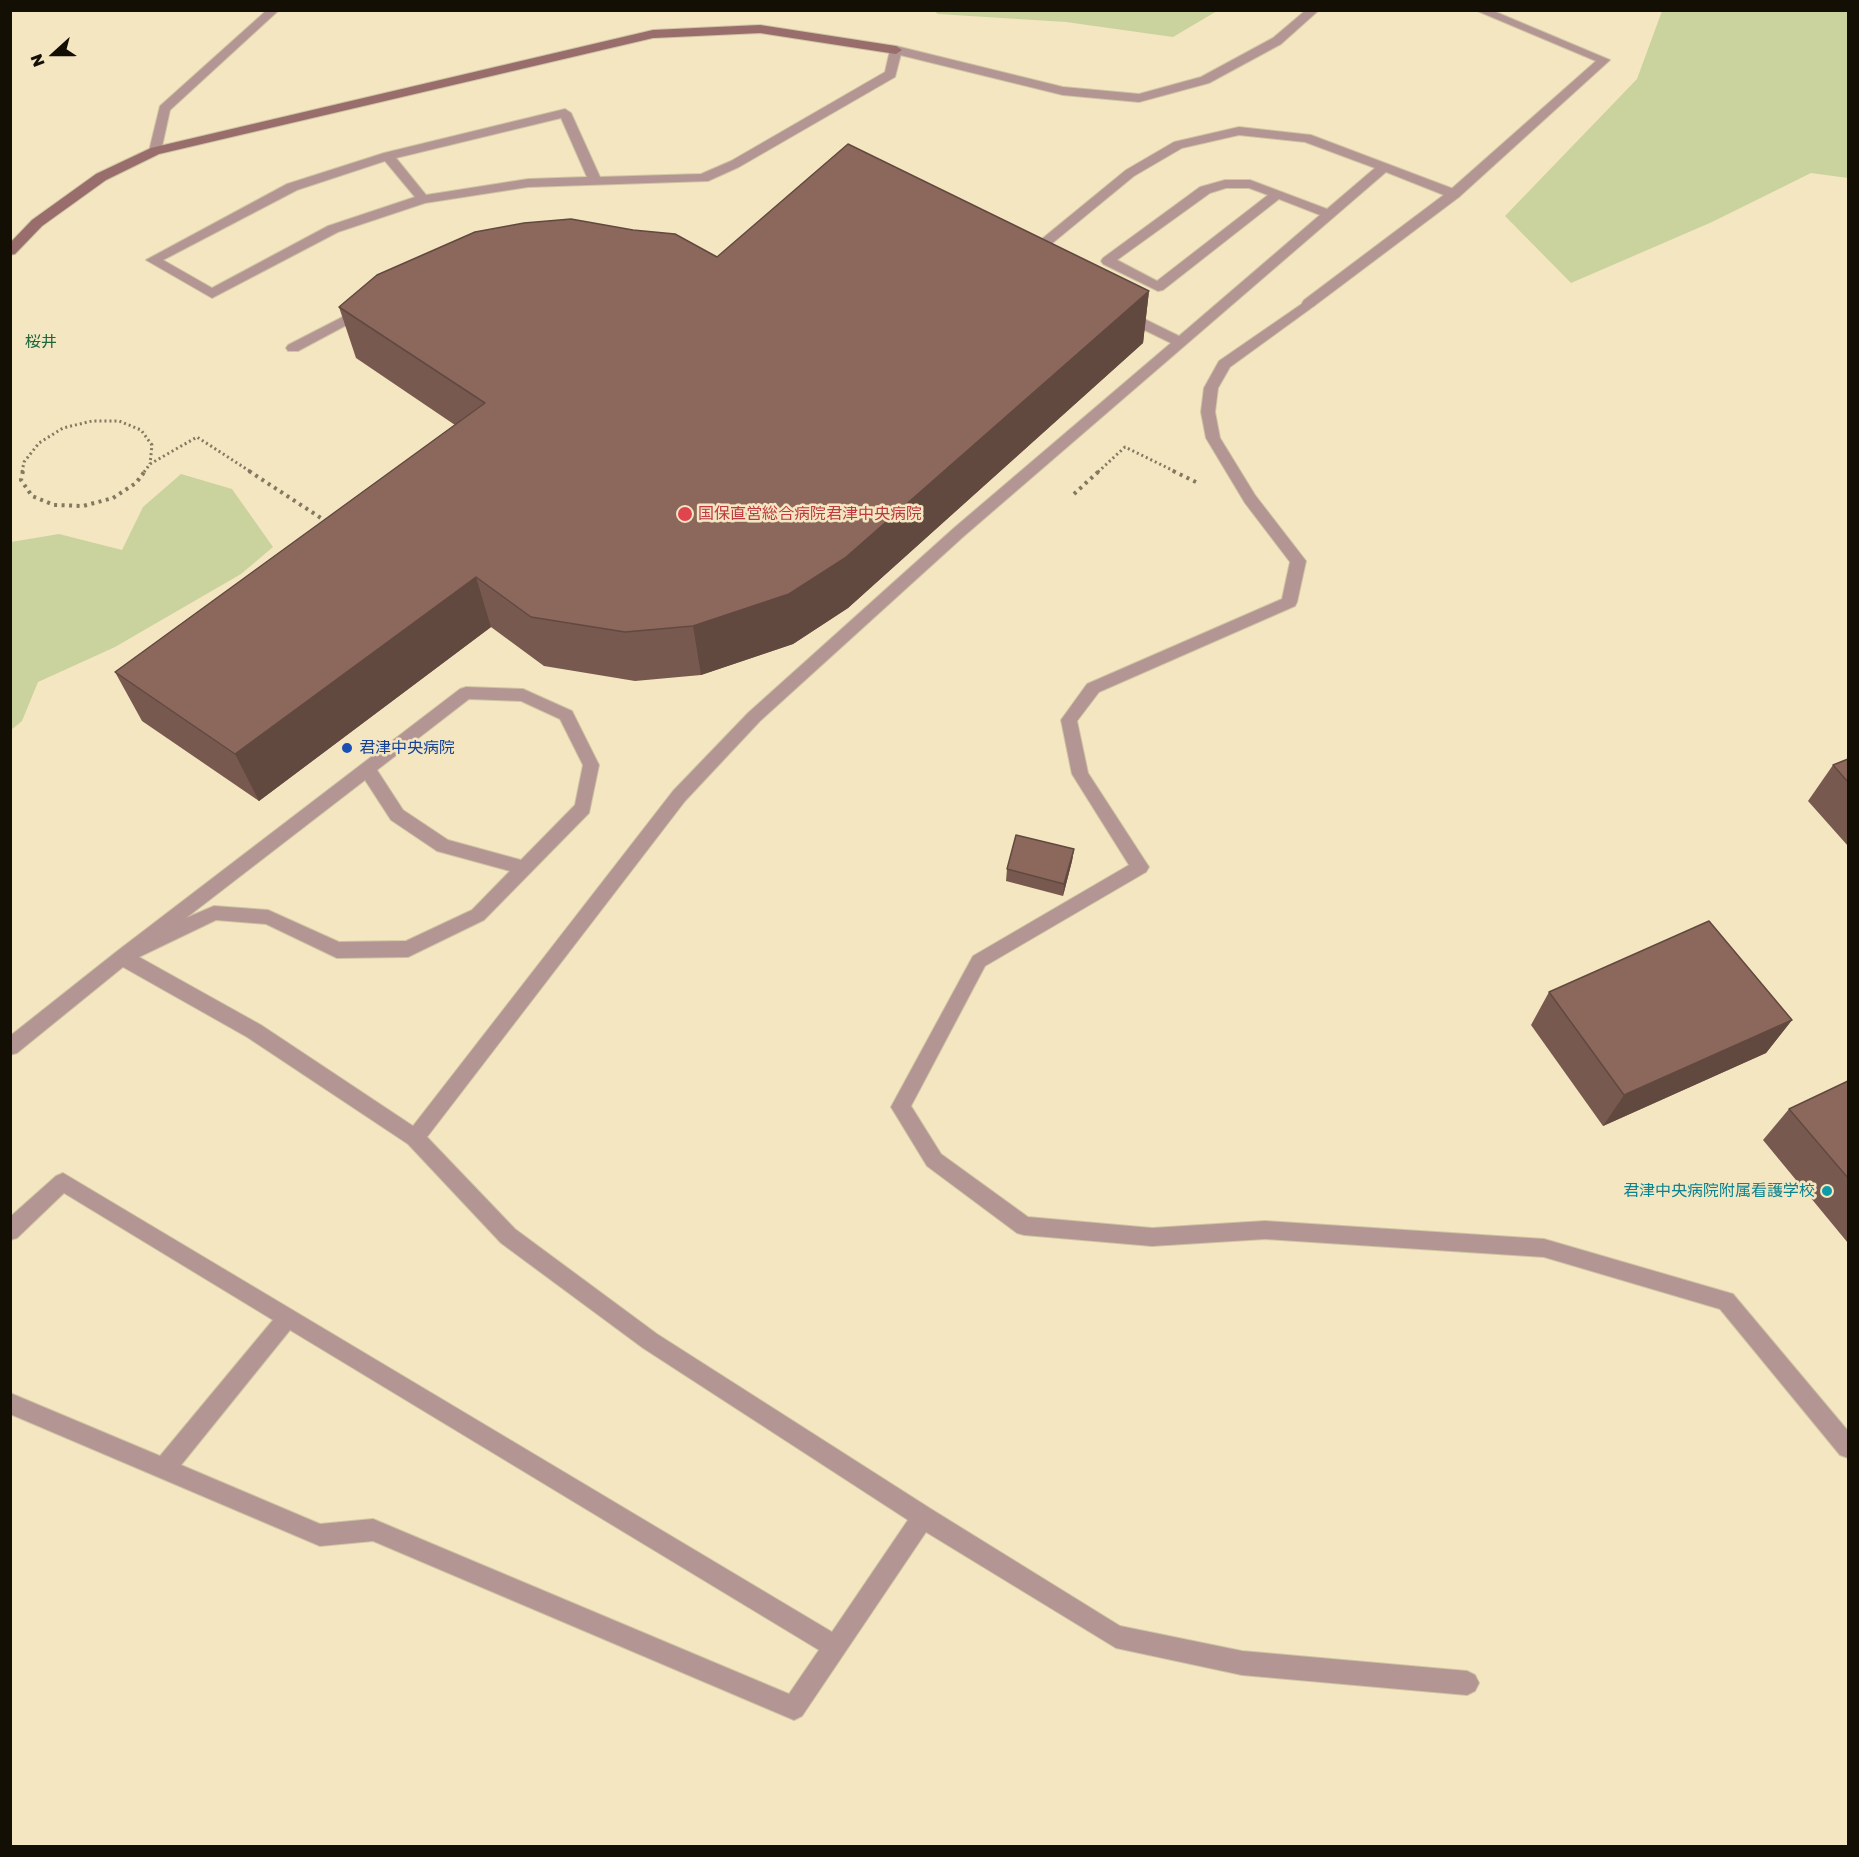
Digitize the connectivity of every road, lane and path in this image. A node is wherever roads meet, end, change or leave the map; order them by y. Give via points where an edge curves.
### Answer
1 (274, 10) edge
2 (1314, 10) edge
3 (1480, 10) edge
4 (896, 50) junction
5 (155, 151) junction
6 (388, 156) junction
7 (1384, 167) junction
8 (595, 181) junction
9 (1277, 194) junction
10 (1454, 194) junction
11 (423, 199) junction
12 (1329, 214) junction
13 (10, 251) edge
14 (1020, 262) edge
15 (383, 300) edge
16 (1106, 305) edge
17 (1180, 342) junction
18 (293, 348) dead end
19 (150, 464) junction
20 (1201, 485) dead end
21 (1074, 494) dead end
22 (333, 526) edge
23 (368, 770) junction
24 (524, 868) junction
25 (122, 957) junction
26 (10, 1047) edge
27 (415, 1138) junction
28 (10, 1231) edge
29 (287, 1318) junction
30 (10, 1402) edge
31 (1848, 1448) edge
32 (164, 1468) junction
33 (923, 1517) junction
34 (835, 1647) junction
35 (1467, 1683) dead end

1 - 5 street via 164,109
2 - 4 street via 1277,41 1205,80 1139,98 1063,91
3 - 10 street via 1604,60
4 - 5 street via 760,29 653,34
4 - 8 street via 891,74 735,164 703,178
5 - 13 street via 101,177 37,223
6 - 8 street via 566,113
6 - 11 street
6 - 11 street via 292,187 153,260 212,294 333,229
7 - 10 street
7 - 12 street
7 - 14 street via 1306,138 1239,131 1178,145 1130,173
8 - 11 street via 528,183
9 - 9 street via 1158,287 1108,261 1205,190 1226,184 1250,184
9 - 12 street
10 - 31 street via 1224,364 1211,388 1208,412 1213,438 1250,500 1298,561 1289,602 1093,688 1069,720 1080,774 1140,867 979,961 901,1107 934,1160 1024,1226 1152,1237 1265,1230 1544,1248 1726,1301
12 - 17 street
15 - 18 street
16 - 17 street
17 - 27 street via 959,532 754,717 679,796
19 - 19 path via 136,483 112,498 83,506 54,505 32,496 21,480 24,462 39,443 63,428 92,421 119,422 141,430 152,445
19 - 22 path via 197,437
20 - 21 path via 1125,447
23 - 24 street via 397,814 443,846
23 - 24 street via 466,693 523,695 566,715 591,765 583,808
23 - 25 street
24 - 25 street via 478,915 408,949 337,950 268,916 214,913
25 - 26 street
25 - 27 street via 254,1031
27 - 33 street via 508,1236 650,1341
28 - 29 street via 63,1182
29 - 32 street
29 - 34 street
30 - 32 street
32 - 34 street via 320,1535 373,1530 794,1708
33 - 34 street
33 - 35 street via 1116,1637 1242,1662

